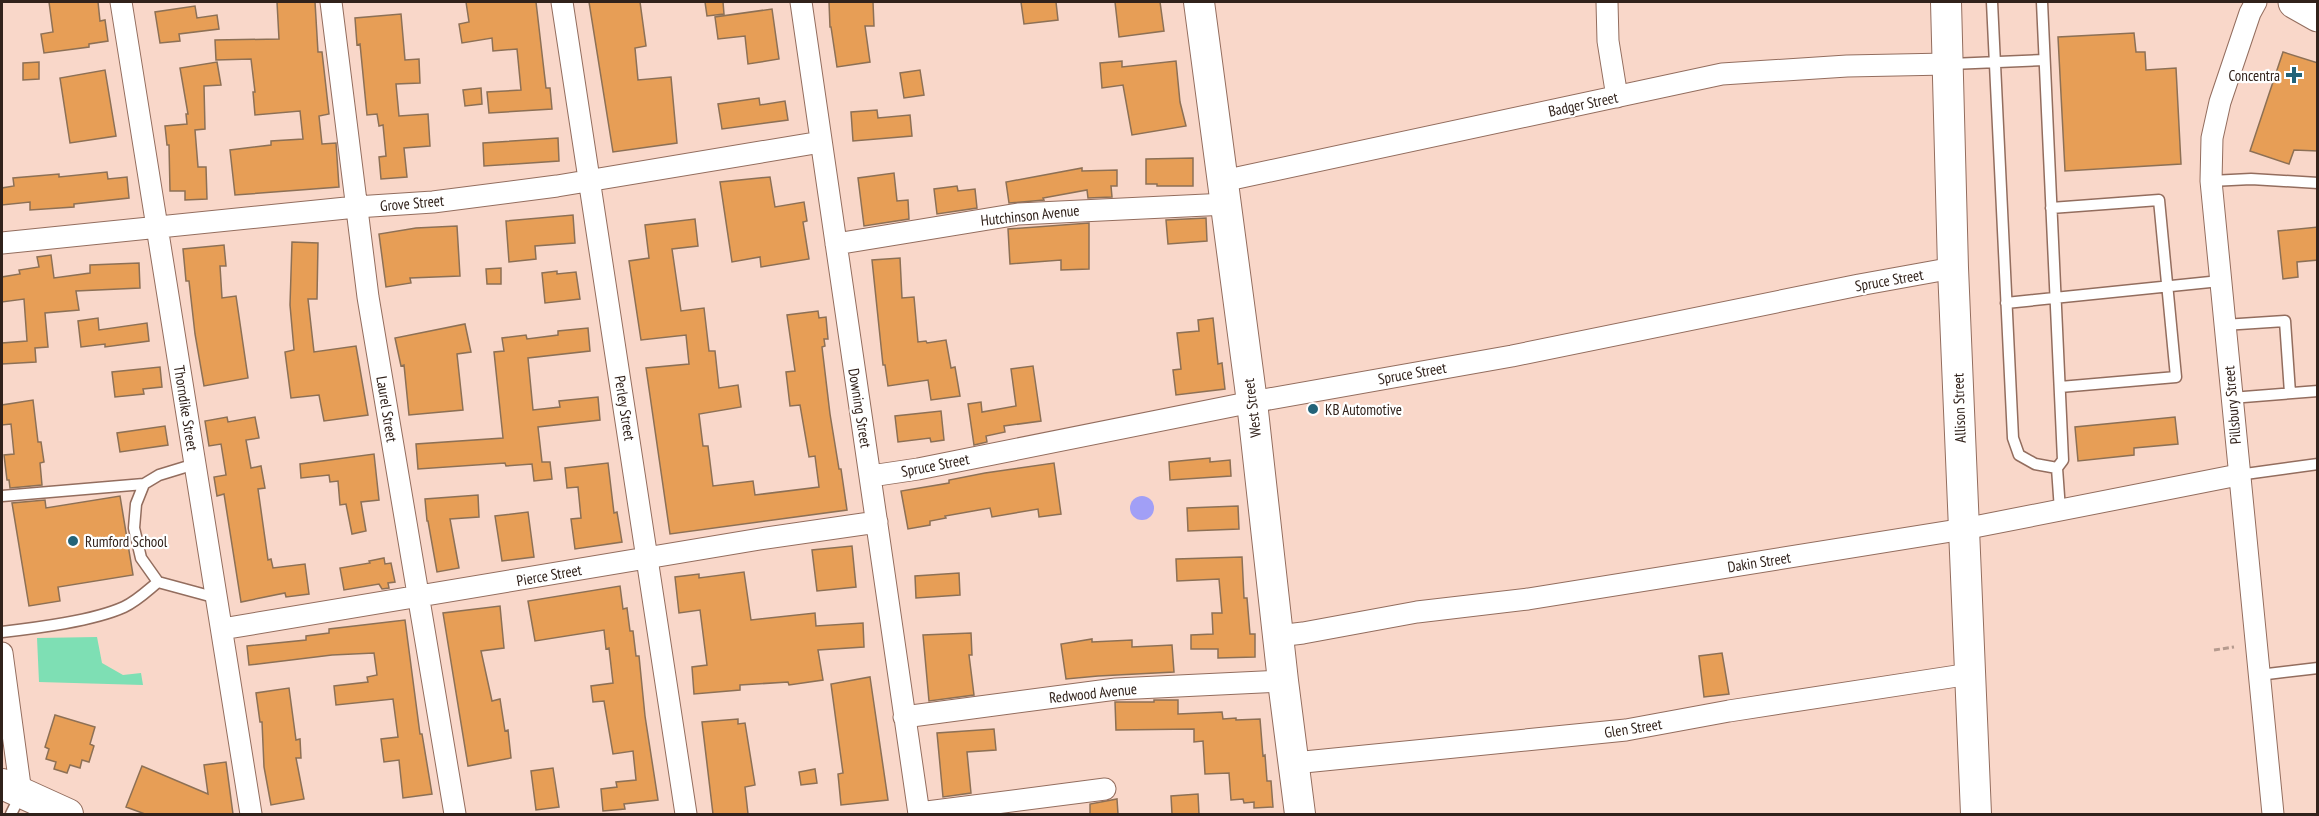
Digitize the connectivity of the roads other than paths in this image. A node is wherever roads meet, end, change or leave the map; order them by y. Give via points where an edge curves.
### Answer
1 (121, 2) edge
2 (331, 2) edge
3 (562, 2) edge
4 (801, 2) edge
5 (1198, 2) edge
6 (1607, 2) edge
7 (1946, 2) edge
8 (1992, 2) edge
9 (2042, 2) edge
10 (2256, 2) edge
11 (2295, 2) edge
12 (2318, 15) edge
13 (2044, 60) junction
14 (1994, 62) junction
15 (1947, 64) junction
16 (1617, 97) junction
17 (821, 142) junction
18 (589, 180) junction
19 (2211, 181) junction
20 (2318, 183) edge
21 (1225, 193) junction
22 (356, 207) junction
23 (2051, 208) junction
24 (156, 228) junction
25 (2, 243) edge
26 (836, 244) junction
27 (1953, 268) junction
28 (2220, 281) junction
29 (2167, 287) junction
30 (2055, 297) junction
31 (2006, 303) junction
32 (2224, 325) junction
33 (2060, 387) junction
34 (2318, 391) edge
35 (2290, 393) junction
36 (2231, 398) junction
37 (1252, 402) junction
38 (195, 464) junction
39 (2318, 465) edge
40 (2057, 468) junction
41 (2238, 475) junction
42 (871, 476) junction
43 (144, 484) junction
44 (2, 496) edge
45 (2060, 510) junction
46 (877, 522) junction
47 (1964, 529) junction
48 (648, 558) junction
49 (158, 582) junction
50 (418, 597) junction
51 (217, 598) junction
52 (222, 629) junction
53 (2, 632) edge
54 (1278, 636) junction
55 (2, 653) edge
56 (2318, 668) edge
57 (1970, 674) junction
58 (2259, 675) junction
59 (1283, 681) junction
60 (904, 717) junction
61 (1294, 763) junction
62 (1105, 789) dead end
63 (11, 797) edge
64 (68, 814) edge
65 (251, 814) edge
66 (455, 814) edge
67 (686, 814) edge
68 (919, 814) edge
69 (1297, 814) edge
70 (1976, 814) edge
71 (2272, 814) edge

1 - 24 street, Thorndike Street
2 - 22 street, Laurel Street
3 - 18 street, Perley Street
4 - 17 street, Downing Street
5 - 21 street, West Street
6 - 16 street via 1608,41
7 - 15 street, Allison Street
8 - 14 lane
9 - 13 lane
10 - 19 street, Pillsbury Street via 2220,102 2212,138
11 - 12 main road
13 - 14 lane
13 - 23 lane
14 - 15 lane
14 - 31 lane
15 - 16 street, Badger Street via 1722,74
15 - 27 street, Allison Street
16 - 21 street, Badger Street
17 - 18 street, Grove Street
17 - 26 street, Downing Street
18 - 22 street, Grove Street via 433,202
18 - 48 street, Perley Street
19 - 20 lane
19 - 28 street, Pillsbury Street
21 - 26 street, Hutchinson Avenue via 1018,214
21 - 37 street, West Street
22 - 24 street, Grove Street
22 - 50 street, Laurel Street
23 - 29 lane via 2159,200
23 - 30 lane
24 - 25 street, Grove Street
24 - 38 street, Thorndike Street
26 - 42 street, Downing Street
27 - 37 street, Spruce Street via 1512,356
27 - 47 street, Allison Street
28 - 29 lane
28 - 32 street, Pillsbury Street
29 - 30 lane
29 - 33 lane via 2176,377
30 - 31 lane
30 - 33 lane
31 - 40 lane via 2013,438 2019,455 2035,464
32 - 35 lane via 2285,321
32 - 36 street, Pillsbury Street
33 - 40 lane via 2063,460
34 - 35 lane
35 - 36 lane
36 - 41 street, Pillsbury Street
37 - 42 street, Spruce Street
37 - 54 street, West Street
38 - 43 lane
38 - 51 street, Thorndike Street
39 - 41 lane
40 - 45 lane
41 - 45 street, Dakin Street
41 - 58 street, Pillsbury Street
42 - 46 street, Downing Street
43 - 44 lane
43 - 49 lane via 136,504 134,528 141,558
45 - 47 street, Dakin Street
46 - 48 street, Pierce Street
46 - 60 street, Downing Street
47 - 54 street, Dakin Street
47 - 57 street, Allison Street
48 - 50 street, Pierce Street
48 - 67 street, Perley Street
49 - 51 lane
49 - 53 lane via 116,610
50 - 52 street, Pierce Street
50 - 66 street, Laurel Street
51 - 52 street, Thorndike Street
52 - 65 street, Thorndike Street
54 - 59 street, West Street
55 - 63 street
56 - 58 lane
57 - 61 street, Glen Street via 1626,730
57 - 70 street, Allison Street
58 - 71 street, Pillsbury Street
59 - 60 street, Redwood Avenue via 1116,689
59 - 61 street, West Street
60 - 68 street, Downing Street
61 - 69 street, West Street
62 - 68 street
63 - 64 street

